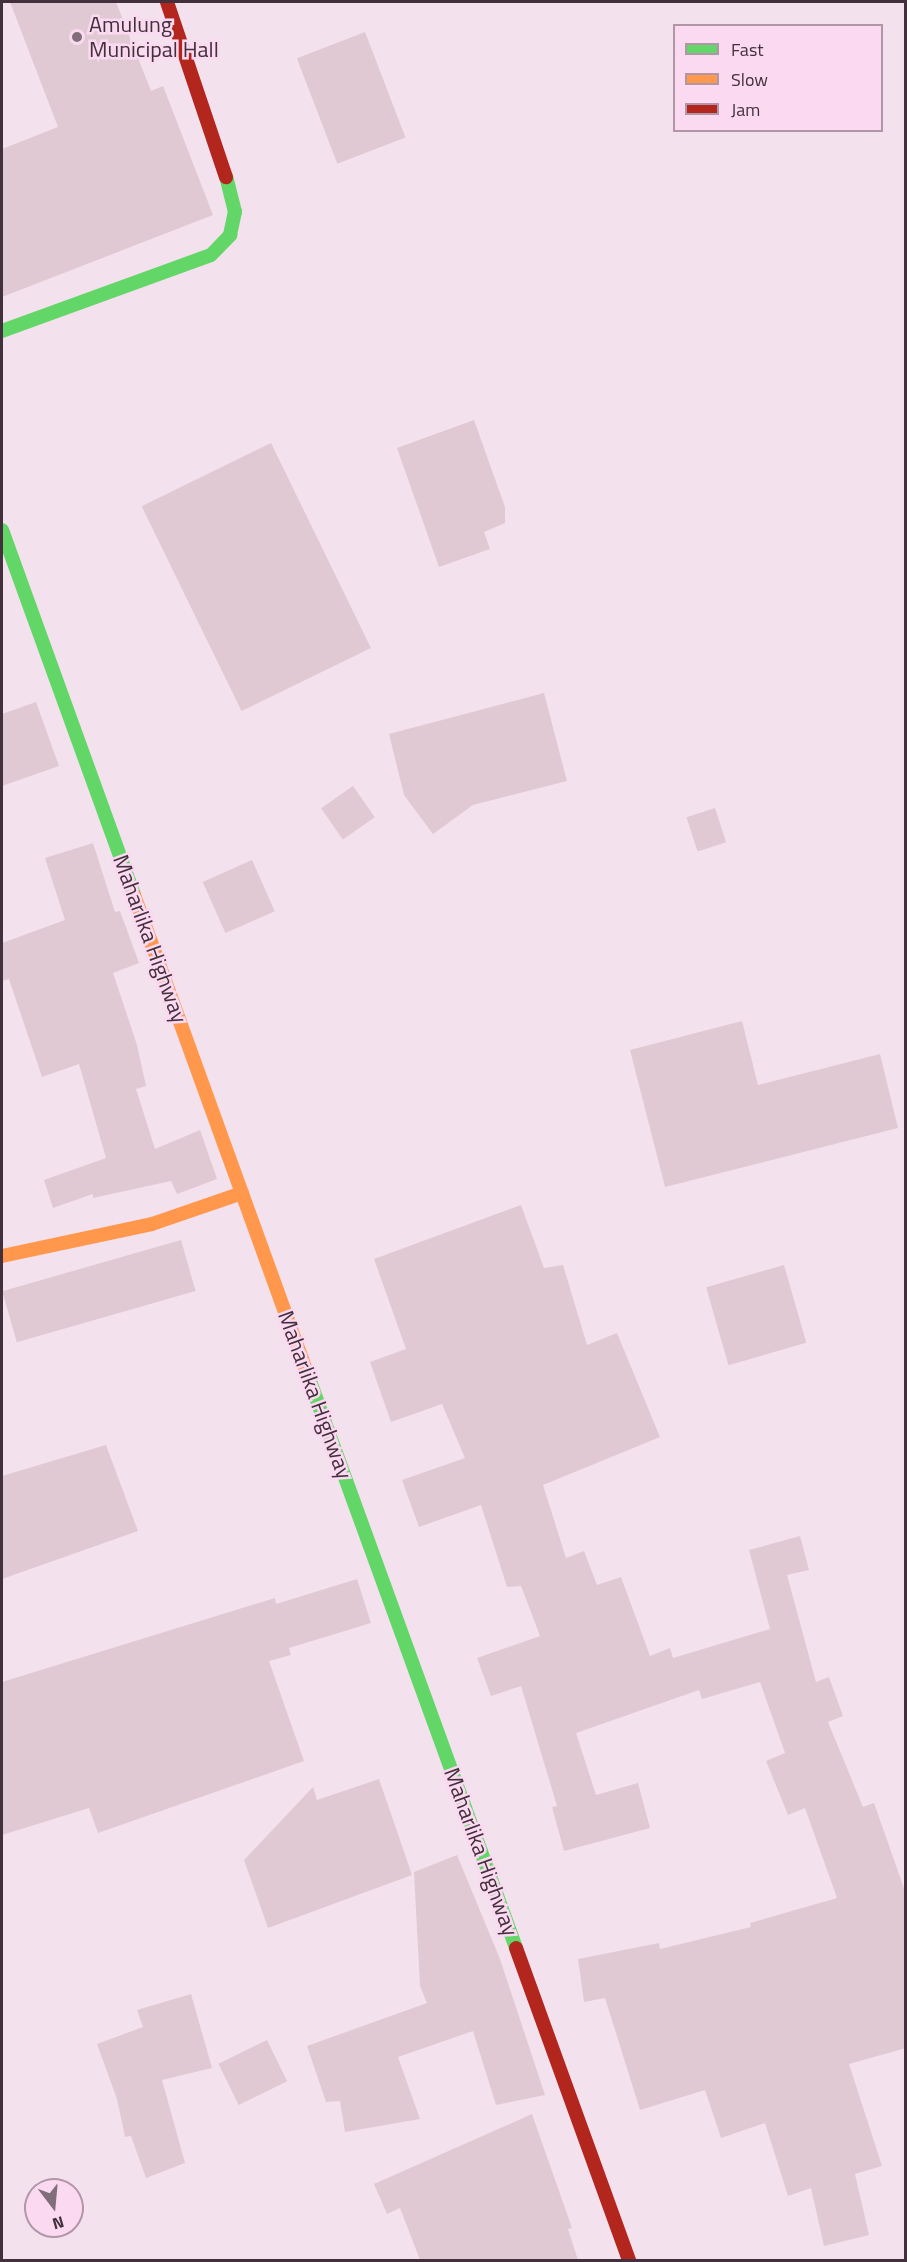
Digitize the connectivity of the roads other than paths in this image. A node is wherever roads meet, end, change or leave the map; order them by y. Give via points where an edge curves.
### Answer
1 (167, 2) edge
2 (2, 331) edge
3 (2, 530) edge
4 (242, 1193) junction
5 (2, 1256) edge
6 (629, 2260) edge

1 - 2 main road via 228,183 235,212 230,235 211,255 183,269
3 - 4 main road, Maharlika Highway
4 - 5 main road via 152,1224
4 - 6 main road, Maharlika Highway

